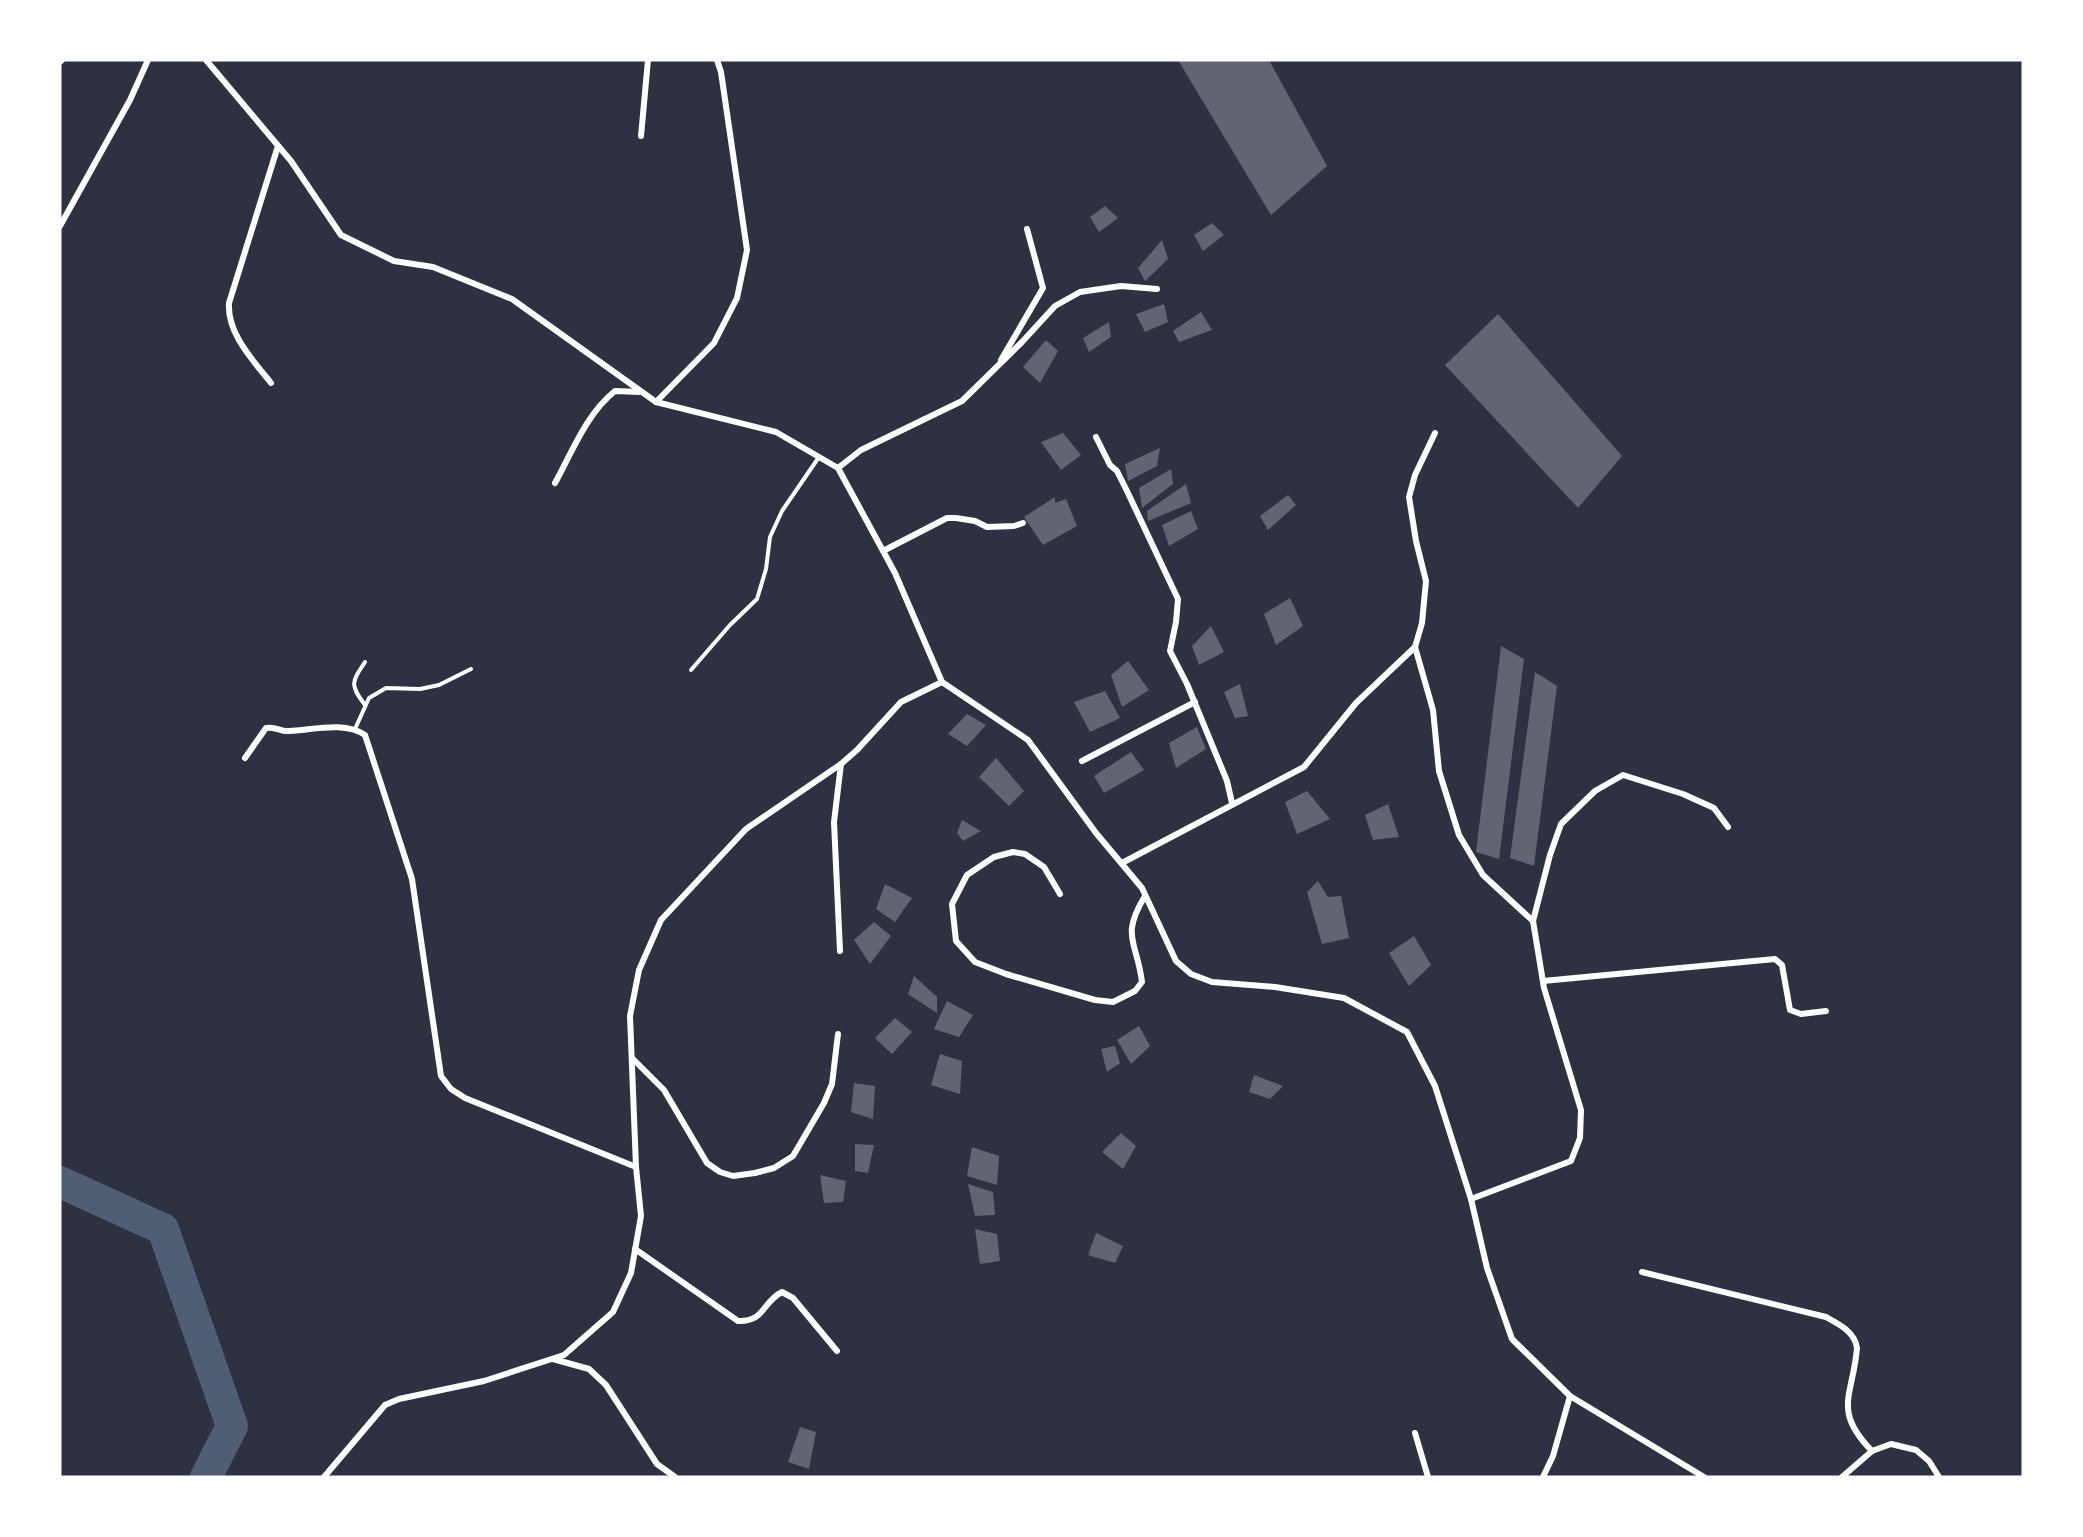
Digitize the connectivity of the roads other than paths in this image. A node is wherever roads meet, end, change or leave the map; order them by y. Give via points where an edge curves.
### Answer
1 (148, 60) edge
2 (206, 60) edge
3 (648, 60) edge
4 (717, 60) edge
5 (641, 136) dead end
6 (278, 146) junction
7 (60, 226) edge
8 (1027, 229) dead end
9 (1157, 289) dead end
10 (996, 368) junction
11 (271, 383) dead end
12 (644, 393) junction
13 (656, 402) junction
14 (1436, 433) dead end
15 (1096, 437) dead end
16 (819, 457) junction
17 (838, 468) junction
18 (555, 483) dead end
19 (1023, 523) dead end
20 (883, 551) junction
21 (1415, 646) junction
22 (365, 662) dead end
23 (471, 669) dead end
24 (691, 670) dead end
25 (942, 682) junction
26 (1195, 702) junction
27 (365, 706) junction
28 (355, 729) junction
29 (245, 758) dead end
30 (1082, 761) dead end
31 (841, 765) junction
32 (1232, 803) junction
33 (1728, 827) dead end
34 (1122, 862) junction
35 (1060, 894) dead end
36 (1145, 896) junction
37 (1533, 921) junction
38 (840, 951) dead end
39 (1543, 981) junction
40 (1826, 1011) dead end
41 (838, 1034) dead end
42 (633, 1059) junction
43 (636, 1167) junction
44 (1471, 1199) junction
45 (635, 1249) junction
46 (1642, 1272) dead end
47 (837, 1351) dead end
48 (553, 1359) junction
49 (1570, 1396) junction
50 (1415, 1433) dead end
51 (1872, 1451) junction
52 (324, 1477) edge
53 (675, 1477) edge
54 (1428, 1477) edge
55 (1543, 1477) edge
56 (1704, 1477) edge
57 (1842, 1477) edge
58 (1939, 1477) edge

1 - 7 street
2 - 6 street
3 - 5 street
4 - 13 street via 747,250 737,298 714,343
6 - 11 street via 228,316 246,350
6 - 12 street via 341,235 394,261 433,267 512,299
8 - 10 street via 1043,288
9 - 10 street via 1121,286 1080,292 1055,306
10 - 17 street via 962,401 861,450
12 - 13 street
12 - 18 street via 615,391 603,400
13 - 16 street via 776,432
14 - 21 street via 1415,475 1409,497 1426,581 1422,623
15 - 26 street via 1117,471 1178,599 1170,651
16 - 17 street
16 - 24 lane via 782,511 770,537 757,599
17 - 20 street
19 - 20 street via 987,527 975,521 947,518
20 - 25 street
21 - 32 street via 1356,703 1304,767
21 - 37 street via 1433,710 1439,771 1459,835 1483,876
22 - 27 lane via 354,679 355,692
23 - 27 lane via 439,685 386,688 369,698
25 - 31 street via 901,702
25 - 34 street via 1028,741
26 - 30 street
26 - 32 street
27 - 28 lane
28 - 29 street via 285,732 273,726 266,728
28 - 43 street via 365,735 412,879 441,1076 465,1098
31 - 38 street via 834,822
31 - 42 street via 746,829 661,920 639,970 630,1016
32 - 34 street
33 - 37 street via 1714,808 1623,775 1595,791 1561,824
34 - 36 street
35 - 36 street via 1044,867 1025,854 1013,852 994,857 967,875 952,904 956,941 975,962 1095,1000 1113,1002 1135,991 1142,982 1130,933
36 - 44 street via 1176,961 1191,974 1212,982 1344,998 1407,1032 1435,1086
37 - 39 street
39 - 40 street via 1775,959 1782,965 1790,1010 1801,1014
39 - 44 street via 1581,1110 1580,1138 1571,1161
41 - 42 street via 832,1084 793,1156 774,1168 733,1176 707,1162 664,1090
42 - 43 street
43 - 45 street via 641,1216
44 - 49 street via 1487,1268 1512,1339
45 - 47 street via 738,1322 750,1322 782,1292 793,1298
45 - 48 street via 631,1273 613,1312 564,1355
46 - 51 street via 1826,1317 1841,1325 1856,1340 1857,1348 1846,1407 1857,1437
48 - 52 street via 386,1405
48 - 53 street via 589,1369 606,1385 657,1464
49 - 55 street
49 - 56 street
50 - 54 street
51 - 57 street
51 - 58 street via 1891,1444 1916,1450

